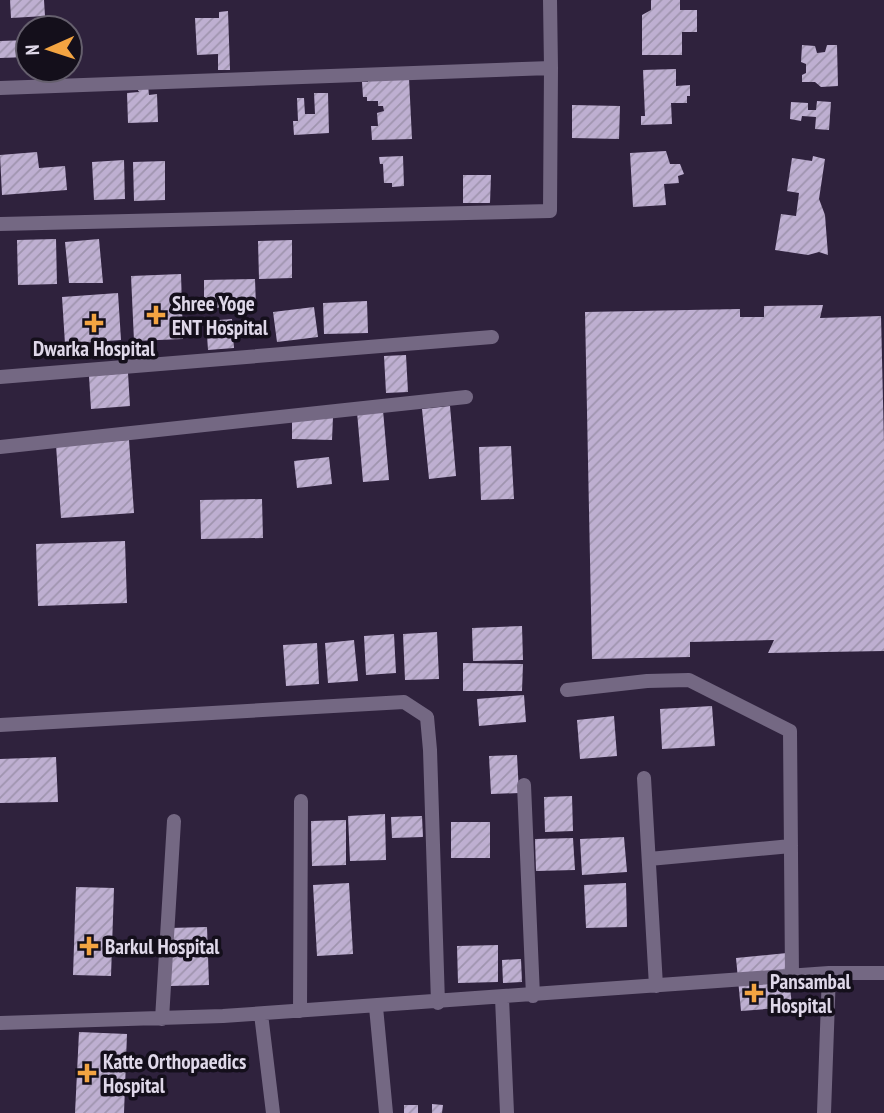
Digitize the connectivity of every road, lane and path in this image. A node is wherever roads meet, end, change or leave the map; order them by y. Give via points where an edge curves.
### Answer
1 (550, 0) edge
2 (551, 68) junction
3 (0, 88) edge
4 (0, 224) edge
5 (492, 338) dead end
6 (0, 377) edge
7 (466, 397) dead end
8 (0, 447) edge
9 (568, 690) dead end
10 (0, 725) edge
11 (644, 778) dead end
12 (524, 785) dead end
13 (301, 801) dead end
14 (174, 821) dead end
15 (791, 846) junction
16 (649, 859) junction
17 (829, 973) junction
18 (884, 974) edge
19 (792, 976) junction
20 (656, 986) junction
21 (533, 996) junction
22 (502, 998) junction
23 (438, 1003) junction
24 (376, 1007) junction
25 (300, 1012) junction
26 (261, 1014) junction
27 (162, 1019) junction
28 (0, 1023) edge
29 (273, 1113) edge
30 (386, 1113) edge
31 (507, 1113) edge
32 (824, 1113) edge

1 - 2 street
2 - 3 street
2 - 4 street via 550,211
5 - 6 street
7 - 8 street
9 - 15 street via 689,680 790,731
10 - 23 street via 404,702 426,717
11 - 16 street
12 - 21 street
13 - 25 street
14 - 27 street
15 - 16 street
15 - 19 street
16 - 20 street
17 - 18 street
17 - 19 street
17 - 32 street
19 - 20 street
20 - 21 street
21 - 22 street
22 - 23 street
22 - 31 street
23 - 24 street
24 - 25 street
24 - 30 street
25 - 26 street
26 - 27 street
26 - 29 street
27 - 28 street

